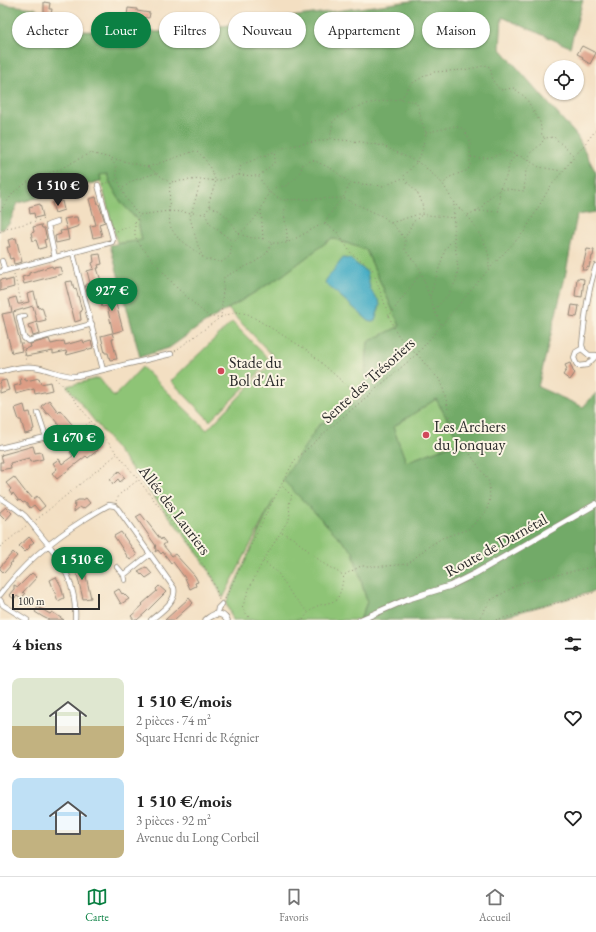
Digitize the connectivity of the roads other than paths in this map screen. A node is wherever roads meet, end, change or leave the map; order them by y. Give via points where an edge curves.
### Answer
1 (98, 185) road end
2 (57, 222) dead end
3 (73, 253) junction
4 (55, 258) junction
5 (2, 261) dead end
6 (596, 266) edge
7 (2, 272) edge
8 (25, 316) dead end
9 (92, 324) junction
10 (583, 348) junction
11 (172, 354) road end
12 (596, 355) edge
13 (103, 370) junction
14 (0, 372) edge
15 (38, 414) dead end
16 (46, 437) junction
17 (50, 442) road end
18 (0, 448) edge
19 (0, 498) edge
20 (596, 504) edge
21 (48, 545) junction
22 (150, 554) junction
23 (116, 567) dead end
24 (124, 575) junction
25 (125, 580) dead end
26 (0, 595) edge
27 (0, 600) edge
28 (221, 605) road end
29 (217, 614) junction
30 (27, 620) edge
31 (75, 620) edge
32 (151, 620) edge
33 (206, 620) edge
34 (227, 620) edge
35 (360, 620) edge

1 - 3 street via 112,233 112,242
2 - 4 street via 48,224
3 - 4 street
3 - 9 street
4 - 7 street
5 - 7 street
6 - 10 street via 587,301
8 - 9 street via 19,317 24,338 28,341
9 - 13 street
10 - 12 street via 589,355
10 - 12 street via 576,352 574,358 578,366 588,365
11 - 13 street
13 - 14 street via 77,376 27,367
15 - 16 street
16 - 17 street
16 - 18 street
19 - 21 street via 25,516
20 - 35 street, Route de Darnétal via 450,586 408,599
21 - 22 street via 110,505 118,509
21 - 26 street
21 - 31 street via 69,578 75,603
22 - 24 street
22 - 32 street via 173,584 175,592 172,600
23 - 24 street
24 - 25 street
27 - 30 street via 3,605
28 - 29 street
29 - 33 street
29 - 34 street

